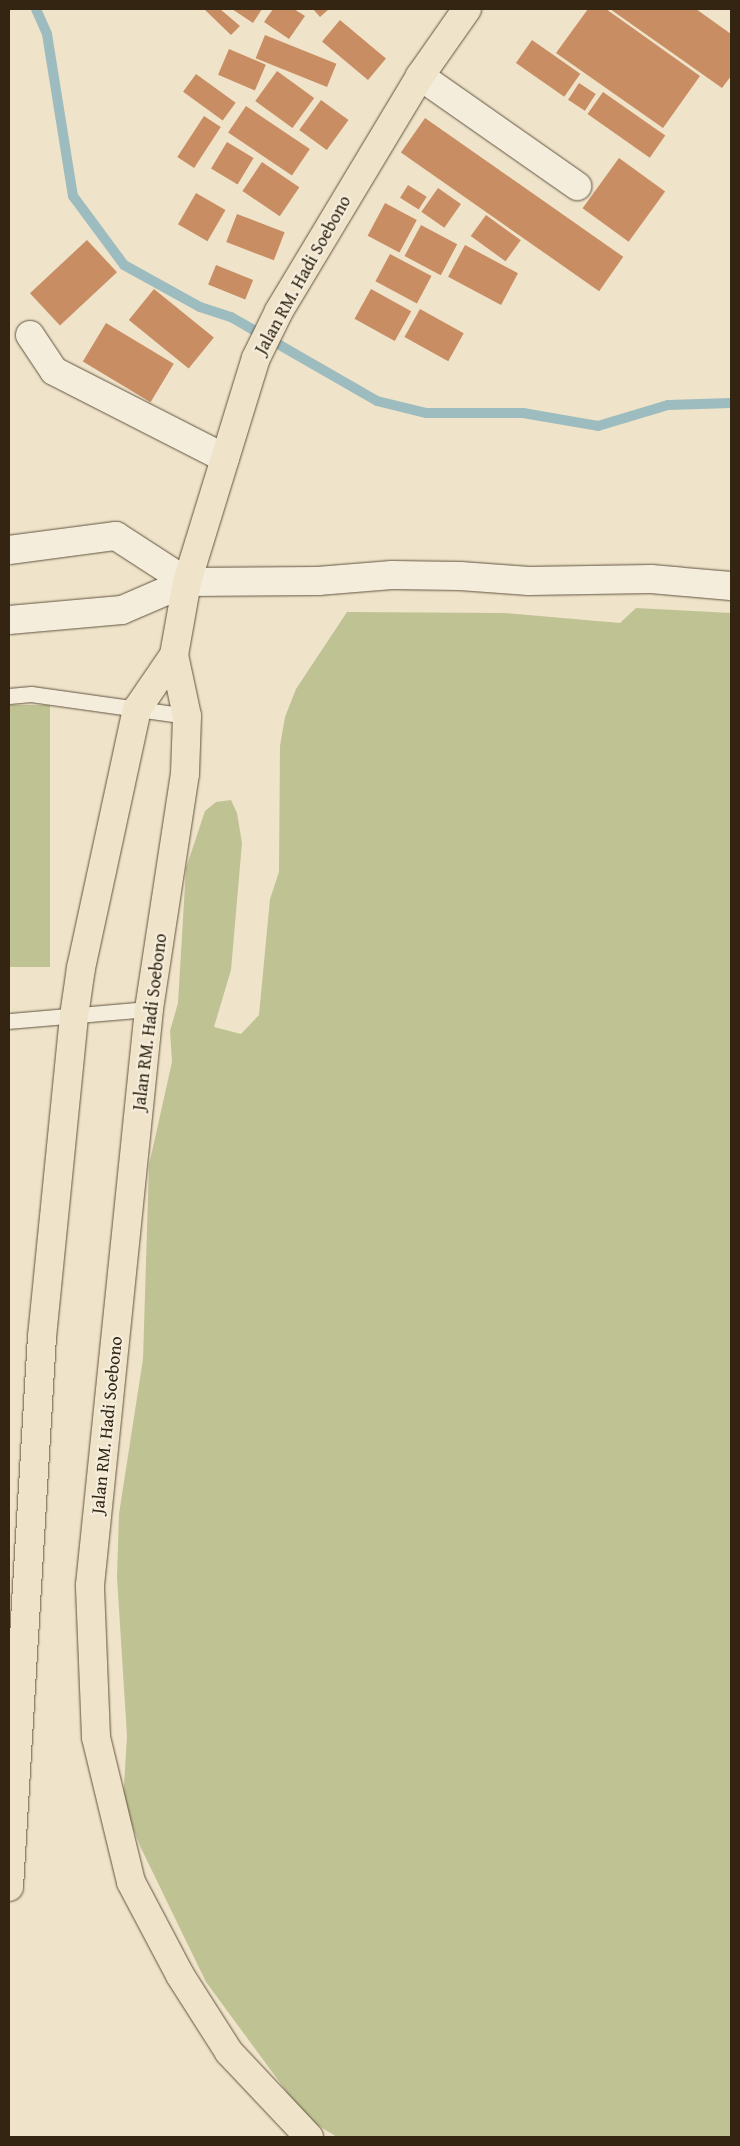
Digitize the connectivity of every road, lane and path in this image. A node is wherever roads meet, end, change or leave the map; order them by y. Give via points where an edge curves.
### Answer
1 (468, 9) edge
2 (420, 76) junction
3 (577, 186) dead end
4 (30, 335) dead end
5 (225, 458) junction
6 (9, 550) edge
7 (187, 582) junction
8 (731, 586) edge
9 (9, 620) edge
10 (174, 655) junction
11 (9, 696) edge
12 (137, 709) junction
13 (187, 716) junction
14 (149, 1009) junction
15 (74, 1016) junction
16 (9, 1021) edge
17 (12, 1790) edge
18 (9, 1887) edge
19 (309, 2137) edge

1 - 2 main road, Jalan RM. Hadi Soebono
2 - 3 street
2 - 5 main road, Jalan RM. Hadi Soebono via 279,312 256,358
4 - 5 street via 54,371
5 - 7 main road, Jalan RM. Hadi Soebono
6 - 7 street via 116,536
7 - 8 street via 318,581 392,575 530,581 651,579
7 - 9 street via 122,610
7 - 10 main road, Jalan RM. Hadi Soebono
10 - 12 main road, Jalan RM. Hadi Soebono
10 - 13 main road, Jalan RM. Hadi Soebono
11 - 12 lane via 30,694
12 - 13 lane
12 - 15 main road, Jalan RM. Hadi Soebono via 81,968
13 - 14 main road, Jalan RM. Hadi Soebono via 185,774
14 - 15 lane
14 - 19 main road, Jalan RM. Hadi Soebono via 90,1585 96,1737 131,1882 180,1975 229,2052
15 - 16 lane
15 - 17 main road, Jalan RM. Hadi Soebono via 42,1338
17 - 18 main road, Jalan RM. Hadi Soebono

